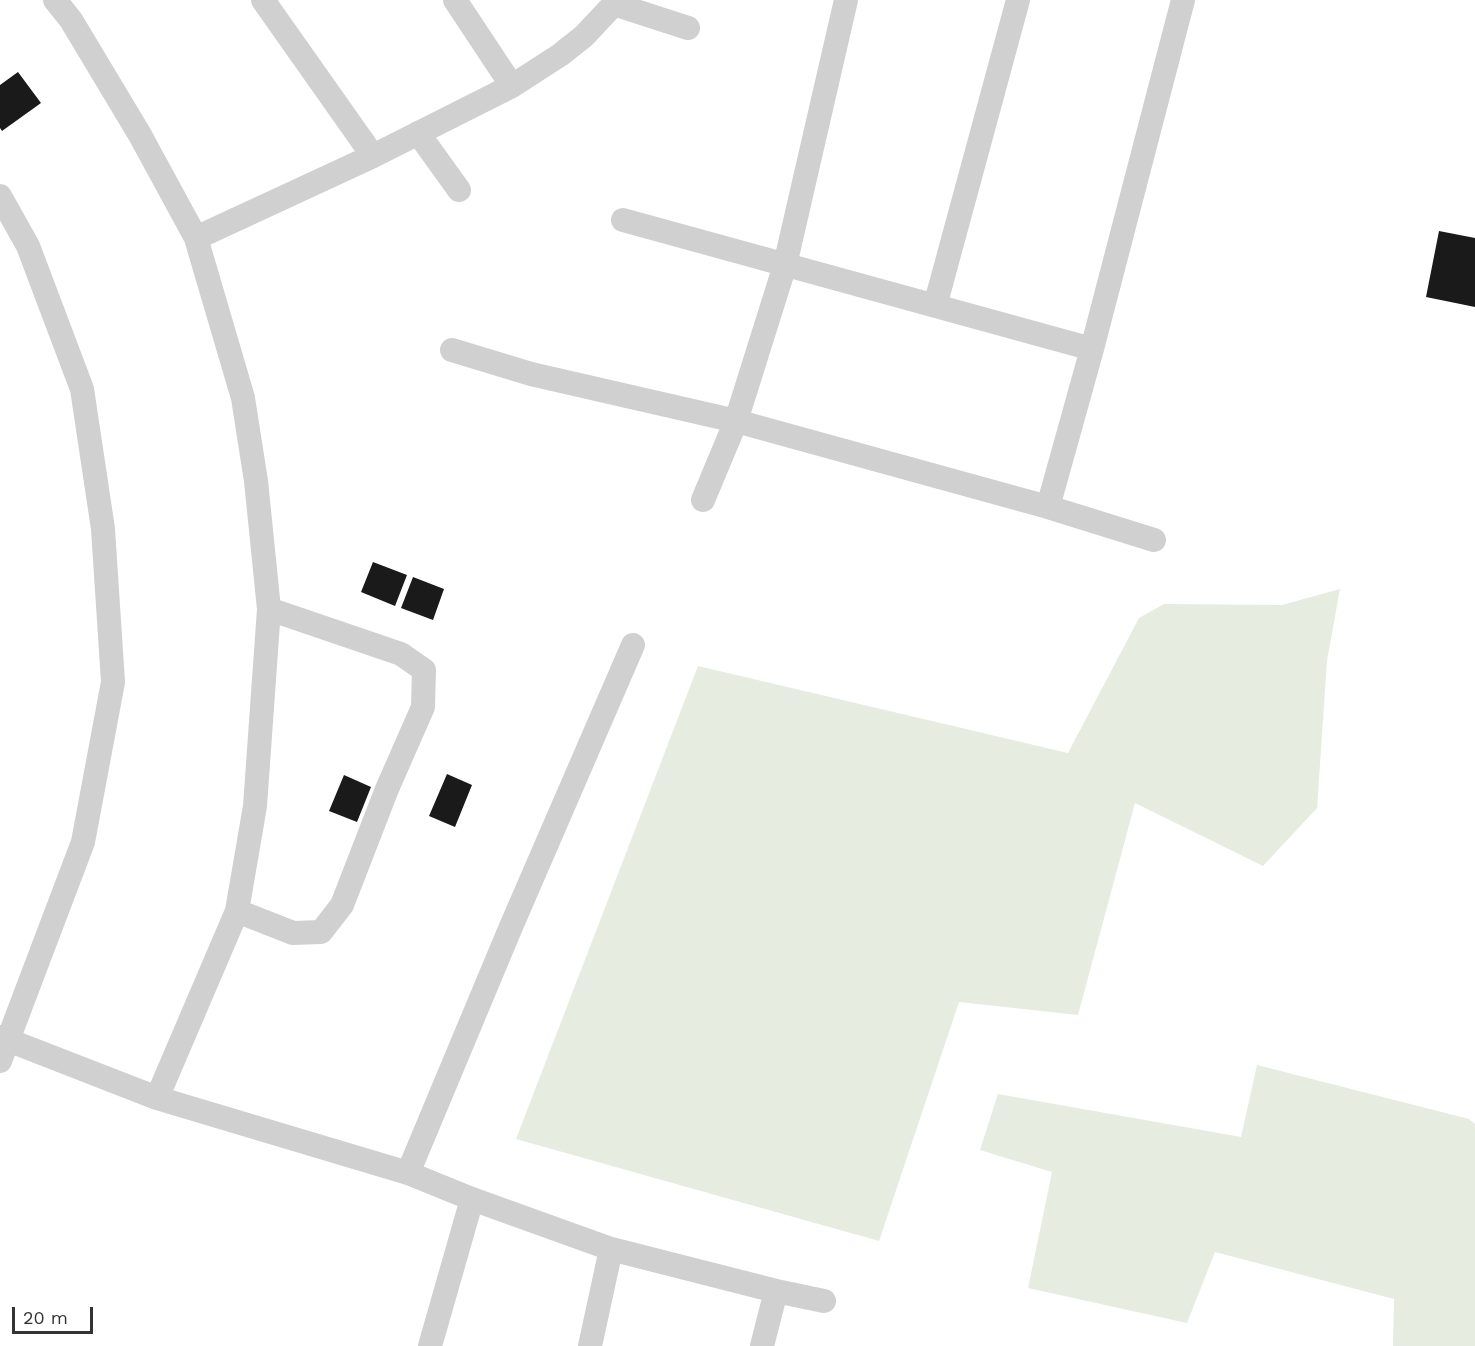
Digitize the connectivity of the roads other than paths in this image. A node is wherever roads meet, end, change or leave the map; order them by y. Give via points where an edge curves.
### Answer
1 (55, 0) edge
2 (262, 0) edge
3 (455, 0) edge
4 (846, 0) edge
5 (1018, 0) edge
6 (1183, 0) edge
7 (615, 2) edge
8 (688, 28) dead end
9 (512, 86) junction
10 (418, 134) junction
11 (373, 156) junction
12 (459, 190) dead end
13 (0, 196) edge
14 (624, 220) dead end
15 (196, 238) junction
16 (785, 265) junction
17 (935, 306) junction
18 (1092, 349) junction
19 (452, 350) dead end
20 (736, 420) junction
21 (703, 500) dead end
22 (1048, 507) junction
23 (1154, 540) dead end
24 (269, 609) junction
25 (633, 645) dead end
26 (237, 911) junction
27 (3, 1046) edge
28 (157, 1098) junction
29 (408, 1173) junction
30 (472, 1199) junction
31 (611, 1249) junction
32 (776, 1291) junction
33 (824, 1301) dead end
34 (430, 1346) edge
35 (590, 1346) edge
36 (762, 1346) edge

1 - 15 street via 140,135
2 - 11 street
3 - 9 street
4 - 16 street
5 - 17 street
6 - 18 street
7 - 8 street
7 - 9 street via 584,36
9 - 10 street
10 - 11 street
10 - 12 street
11 - 15 street
13 - 27 street via 28,246 82,389 103,529 113,682 83,842
14 - 16 street
15 - 24 street via 243,398
16 - 17 street
16 - 20 street
17 - 18 street
18 - 22 street
19 - 20 street via 531,374
20 - 21 street
20 - 22 street
22 - 23 street
24 - 26 street via 255,806
24 - 26 street via 401,654 424,670 423,708 342,905 321,932 293,933
25 - 29 street
26 - 28 street
27 - 28 street
28 - 29 street
29 - 30 street
30 - 31 street
30 - 34 street
31 - 32 street
31 - 35 street
32 - 33 street
32 - 36 street

